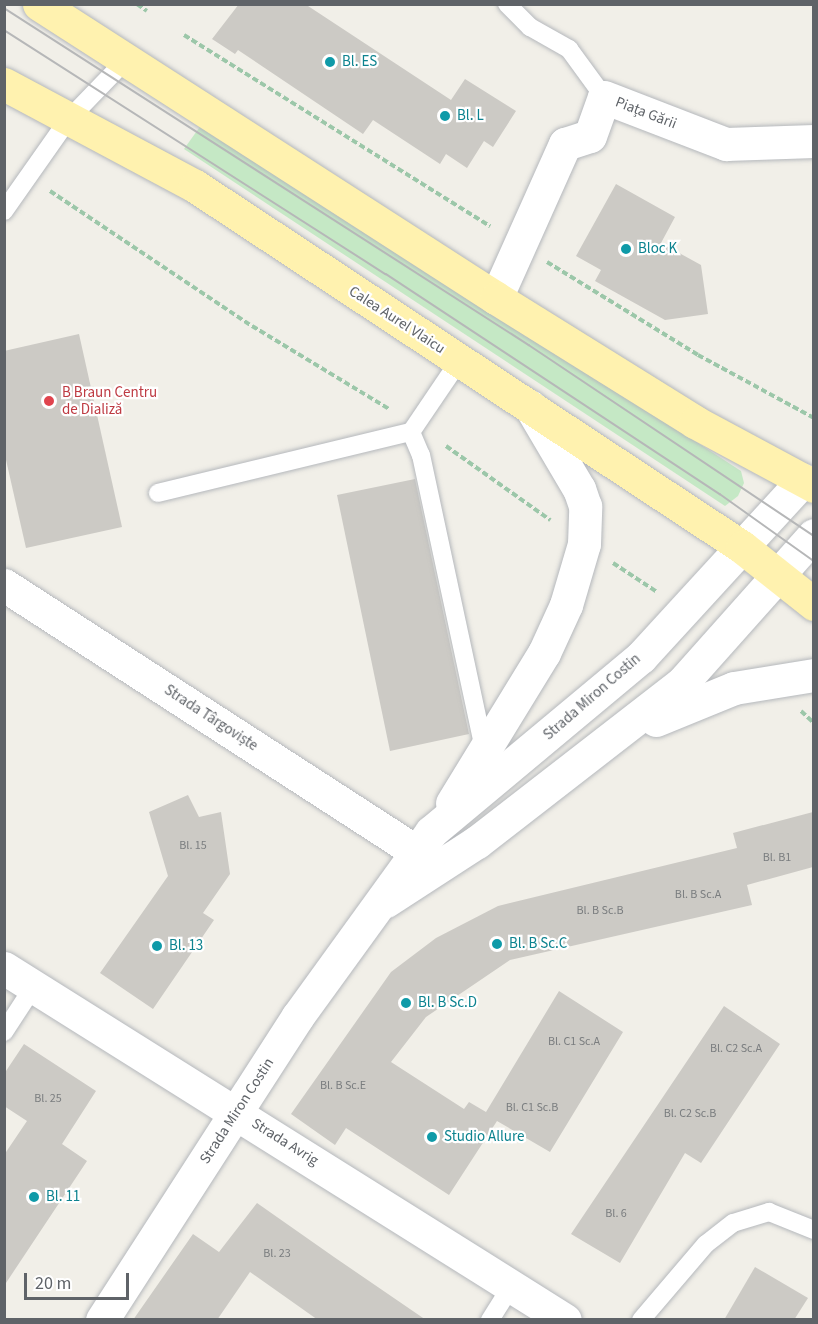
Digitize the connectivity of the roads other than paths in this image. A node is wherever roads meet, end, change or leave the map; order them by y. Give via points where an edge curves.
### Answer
1 (39, 4) edge
2 (507, 4) edge
3 (126, 60) junction
4 (4, 84) edge
5 (604, 97) junction
6 (68, 120) junction
7 (813, 141) edge
8 (4, 211) edge
9 (496, 298) junction
10 (459, 361) junction
11 (530, 406) junction
12 (414, 429) junction
13 (808, 483) edge
14 (158, 493) dead end
15 (813, 535) edge
16 (742, 547) junction
17 (778, 575) junction
18 (4, 585) edge
19 (813, 604) edge
20 (813, 675) edge
21 (611, 742) junction
22 (484, 751) junction
23 (424, 842) junction
24 (376, 906) junction
25 (4, 968) edge
26 (34, 986) junction
27 (4, 1032) edge
28 (236, 1112) junction
29 (811, 1225) edge
30 (512, 1286) junction
31 (102, 1320) edge
32 (490, 1320) edge
33 (565, 1320) edge
34 (642, 1320) edge

1 - 3 main road
2 - 5 lane via 530,27 569,49
3 - 6 lane
3 - 9 main road
4 - 6 main road, Calea Aurel Vlaicu
5 - 7 main road, Piața Gării via 726,144
5 - 9 main road, Piața Gării via 590,136 565,144
6 - 8 lane
6 - 10 main road, Calea Aurel Vlaicu via 195,186
9 - 13 main road via 695,422
10 - 11 main road, Calea Aurel Vlaicu
10 - 12 lane
11 - 16 main road, Calea Aurel Vlaicu
11 - 22 main road via 579,489 587,526 554,632
12 - 14 lane
12 - 22 lane
13 - 16 main road, Strada Miron Costin
15 - 17 main road, Strada Miron Costin
16 - 17 main road, Calea Aurel Vlaicu
16 - 23 main road, Strada Miron Costin via 685,610 594,698
17 - 19 main road
17 - 21 main road, Strada Miron Costin via 682,683
18 - 23 main road, Strada Târgoviște
20 - 21 main road via 769,680 701,699
21 - 24 main road, Strada Miron Costin via 422,882
22 - 23 main road
23 - 24 main road, Strada Miron Costin
24 - 28 main road, Strada Miron Costin
25 - 26 main road, Strada Avrig
26 - 27 lane
26 - 28 main road, Strada Avrig
28 - 30 main road, Strada Avrig
28 - 31 main road, Strada Miron Costin
29 - 34 lane via 770,1212 733,1223 706,1244
30 - 32 lane
30 - 33 main road, Strada Avrig

